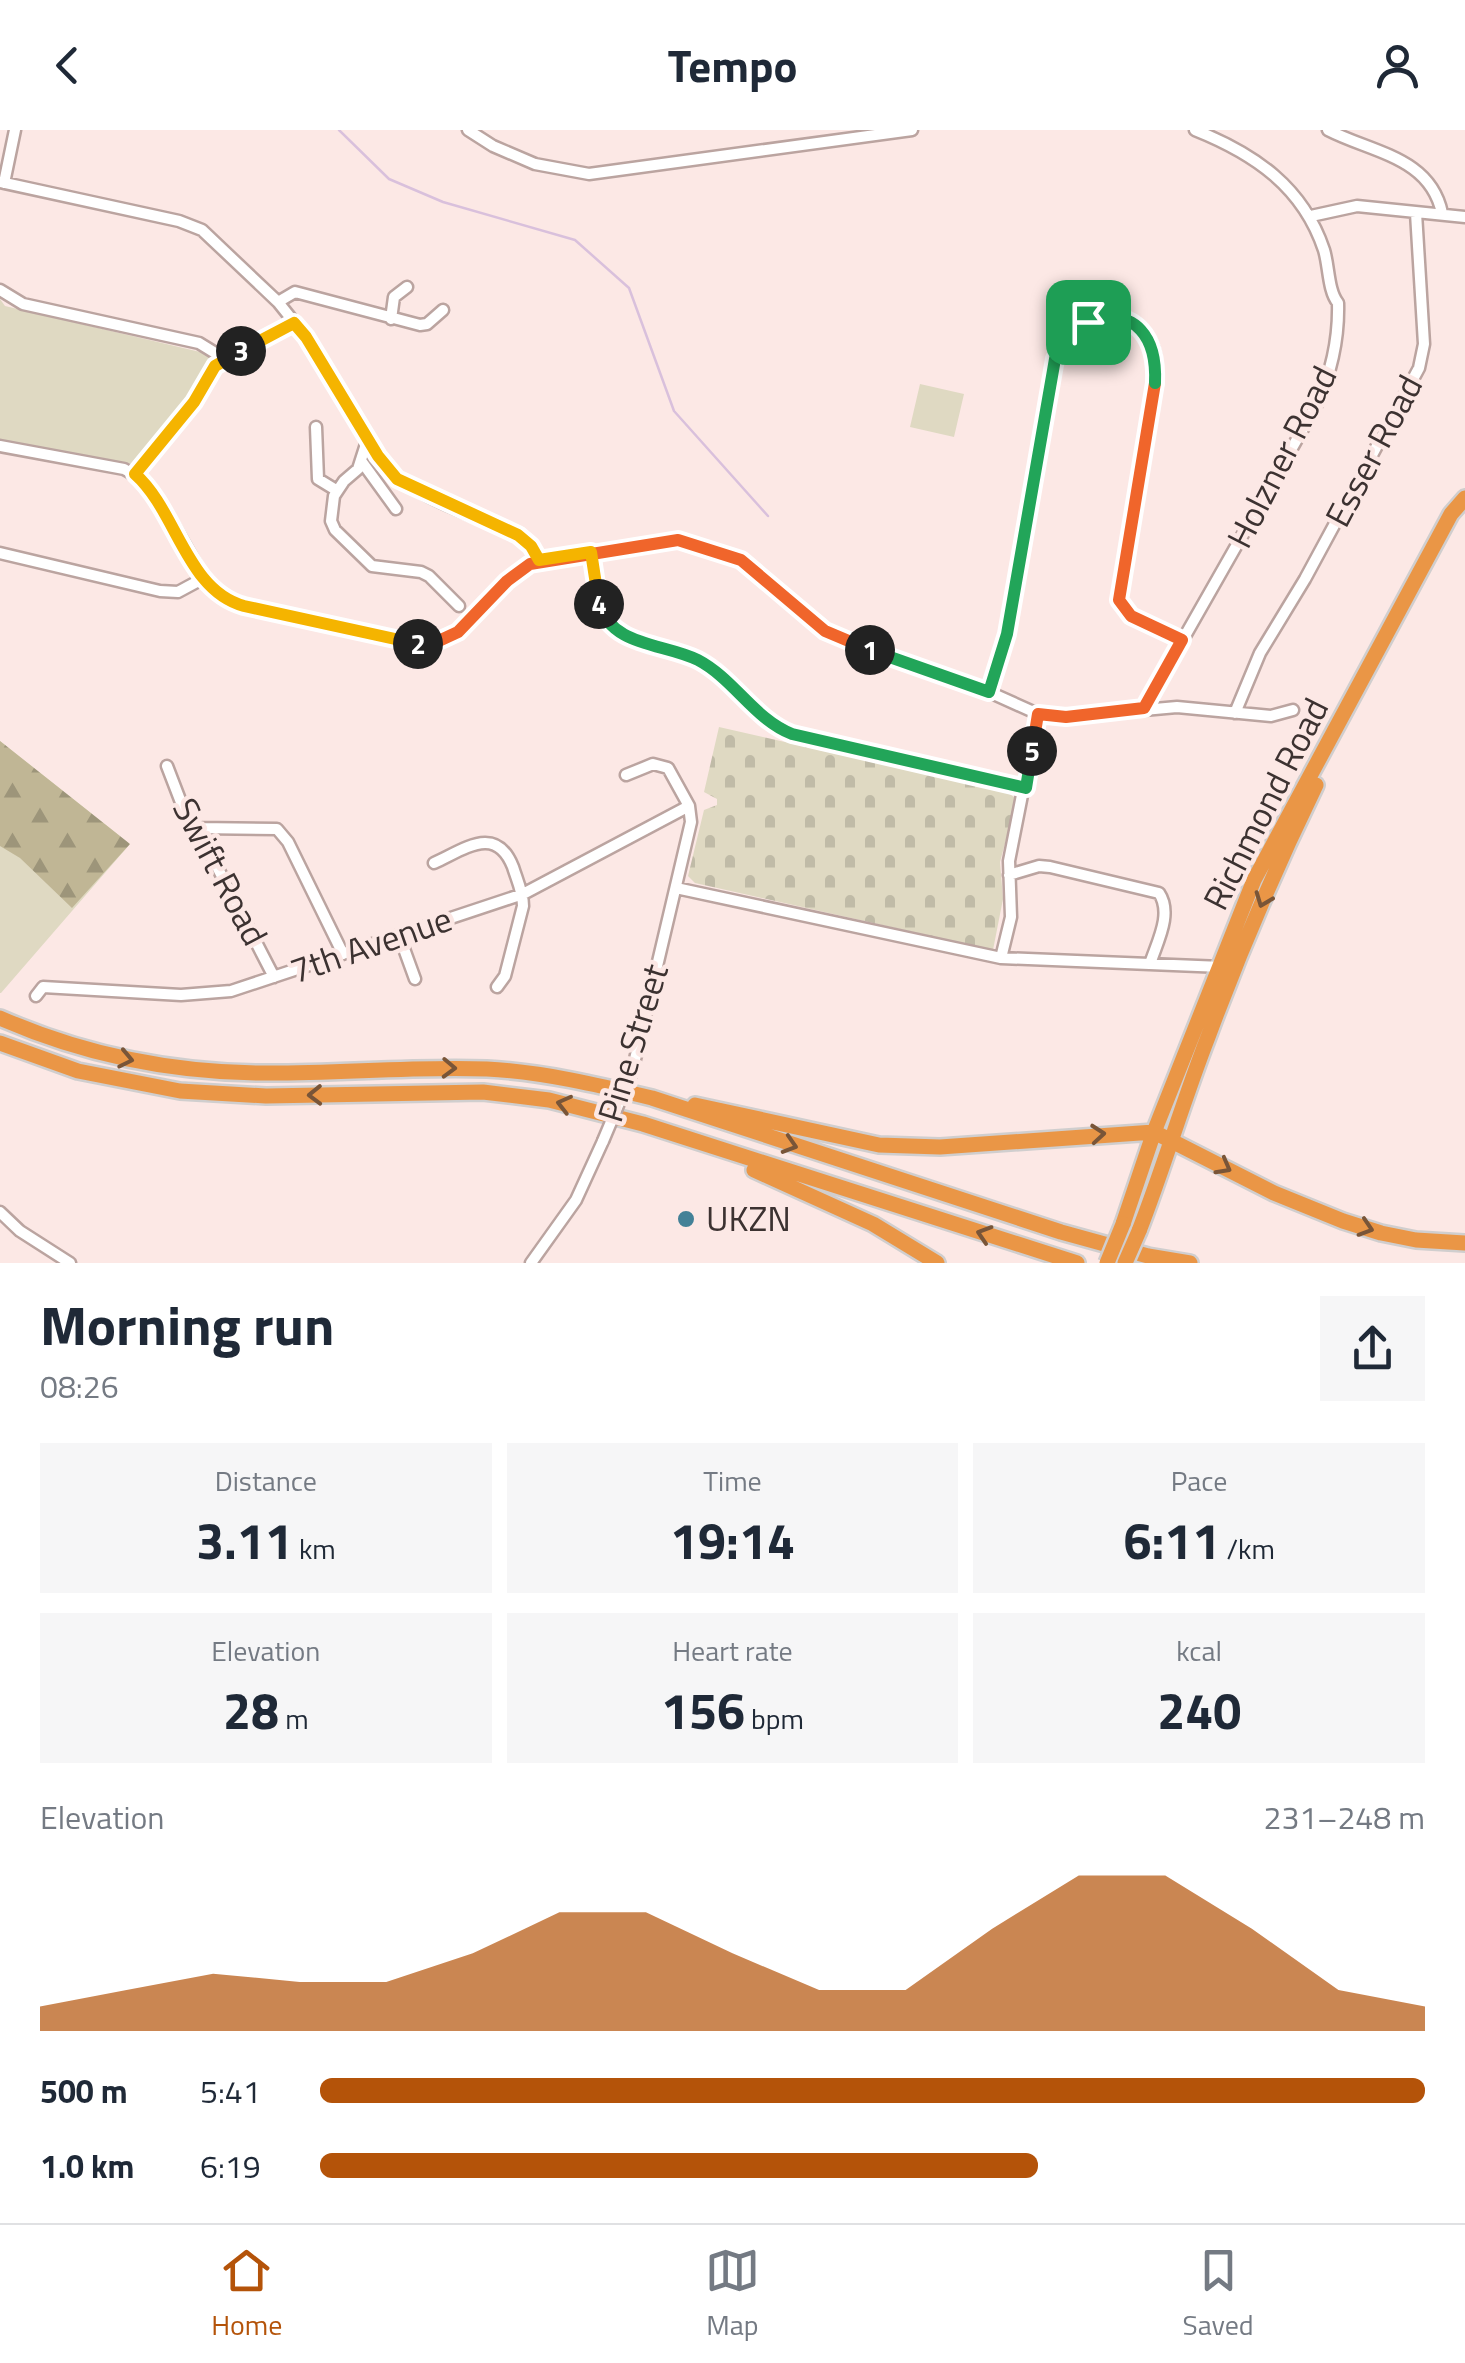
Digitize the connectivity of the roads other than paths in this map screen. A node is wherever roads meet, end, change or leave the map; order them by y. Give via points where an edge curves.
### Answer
1 (14, 130) edge
2 (468, 130) edge
3 (912, 130) edge
4 (1195, 130) edge
5 (1328, 130) edge
6 (2, 183) edge
7 (1416, 213) junction
8 (1442, 213) junction
9 (1311, 216) junction
10 (1465, 217) edge
11 (407, 287) dead end
12 (0, 290) edge
13 (278, 302) junction
14 (443, 310) dead end
15 (391, 318) junction
16 (294, 323) junction
17 (225, 359) junction
18 (316, 427) dead end
19 (368, 438) junction
20 (0, 446) edge
21 (362, 462) junction
22 (135, 474) junction
23 (336, 490) junction
24 (1465, 498) edge
25 (396, 510) dead end
26 (1458, 519) edge
27 (591, 552) junction
28 (0, 554) edge
29 (539, 560) junction
30 (204, 578) junction
31 (459, 606) dead end
32 (1182, 640) junction
33 (989, 692) junction
34 (1144, 708) junction
35 (1292, 710) dead end
36 (1235, 713) junction
37 (1038, 714) junction
38 (167, 766) dead end
39 (626, 775) dead end
40 (1026, 788) junction
41 (689, 806) junction
42 (672, 815) junction
43 (197, 828) junction
44 (690, 829) junction
45 (434, 863) dead end
46 (1009, 875) junction
47 (676, 888) junction
48 (522, 894) junction
49 (399, 936) junction
50 (343, 954) junction
51 (1001, 958) junction
52 (1150, 964) junction
53 (1228, 969) junction
54 (274, 978) junction
55 (415, 979) dead end
56 (497, 988) dead end
57 (36, 996) dead end
58 (0, 1018) edge
59 (0, 1043) edge
60 (652, 1098) junction
61 (1184, 1112) junction
62 (643, 1124) junction
63 (1154, 1132) junction
64 (1173, 1143) junction
65 (1194, 1150) junction
66 (0, 1212) edge
67 (1465, 1243) edge
68 (70, 1263) edge
69 (530, 1263) edge
70 (936, 1263) edge
71 (1077, 1263) edge
72 (1107, 1263) edge
73 (1126, 1263) edge
74 (1190, 1263) edge

1 - 6 street
2 - 3 street via 535,164 589,174
4 - 9 street, Holzner Road via 1276,174
5 - 8 street via 1421,171
6 - 13 street via 190,224
7 - 8 street
7 - 9 street via 1357,206
7 - 36 street, Esser Road via 1424,344 1419,368 1260,654
8 - 10 street
9 - 32 street, Holzner Road via 1338,303 1331,371
11 - 15 street via 394,297
12 - 17 street via 24,304 199,343
13 - 15 street via 295,292
13 - 16 street
14 - 15 street via 423,324
16 - 17 street
16 - 19 street
17 - 22 street
18 - 23 street via 318,479
19 - 21 street
19 - 29 street via 397,479 518,535
20 - 22 street
21 - 23 street
21 - 25 street
22 - 30 street
23 - 31 street via 335,530 365,560 380,569 430,576
24 - 26 highway, Richmond Road
26 - 53 highway, Richmond Road
27 - 29 street
27 - 33 street via 678,540 730,556 841,640
27 - 40 street via 603,616 616,631 702,662 781,730
28 - 30 street via 160,591 178,592
29 - 30 street via 507,581 458,632 430,645 229,602
32 - 33 street via 1131,616 1119,600 1155,356 1142,330 1099,318 1066,337 1055,359 1007,634
32 - 34 street, Holzner Road
33 - 37 street
34 - 36 street
34 - 37 street
35 - 36 street via 1278,716
37 - 40 street
38 - 43 street, Swift Road
39 - 41 street via 665,766
40 - 46 street
41 - 42 street, 7th Avenue
41 - 44 street, Pine Street
42 - 44 street
42 - 48 street, 7th Avenue
43 - 50 street via 277,830
43 - 54 street, Swift Road
44 - 47 street, Pine Street
45 - 48 street via 470,847 500,845
46 - 51 street via 1011,917
46 - 52 street via 1050,867 1159,893 1165,914
47 - 51 street
47 - 69 street, Pine Street, bridge via 632,1072 576,1200
48 - 49 street, 7th Avenue
48 - 56 street via 506,976
49 - 50 street, 7th Avenue
49 - 55 street
50 - 54 street, 7th Avenue
51 - 52 street
52 - 53 street
53 - 61 highway, Richmond Road
53 - 63 highway, Richmond Road
54 - 57 street, 7th Avenue via 212,994 60,987 43,988
58 -> 60 highway via 80,1048 174,1067 258,1073 492,1070
62 -> 59 highway via 483,1092 180,1091 78,1071
60 -> 63 highway via 879,1145
60 -> 74 highway via 1061,1232
61 - 64 highway, Richmond Road
61 - 65 highway
62 - 70 highway via 652,1134 825,1199
71 -> 62 highway
63 - 64 highway
63 - 72 highway, Richmond Road, bridge
64 - 65 highway
64 - 73 highway, Richmond Road, bridge
65 -> 67 highway via 1344,1221 1398,1236
66 - 68 street

